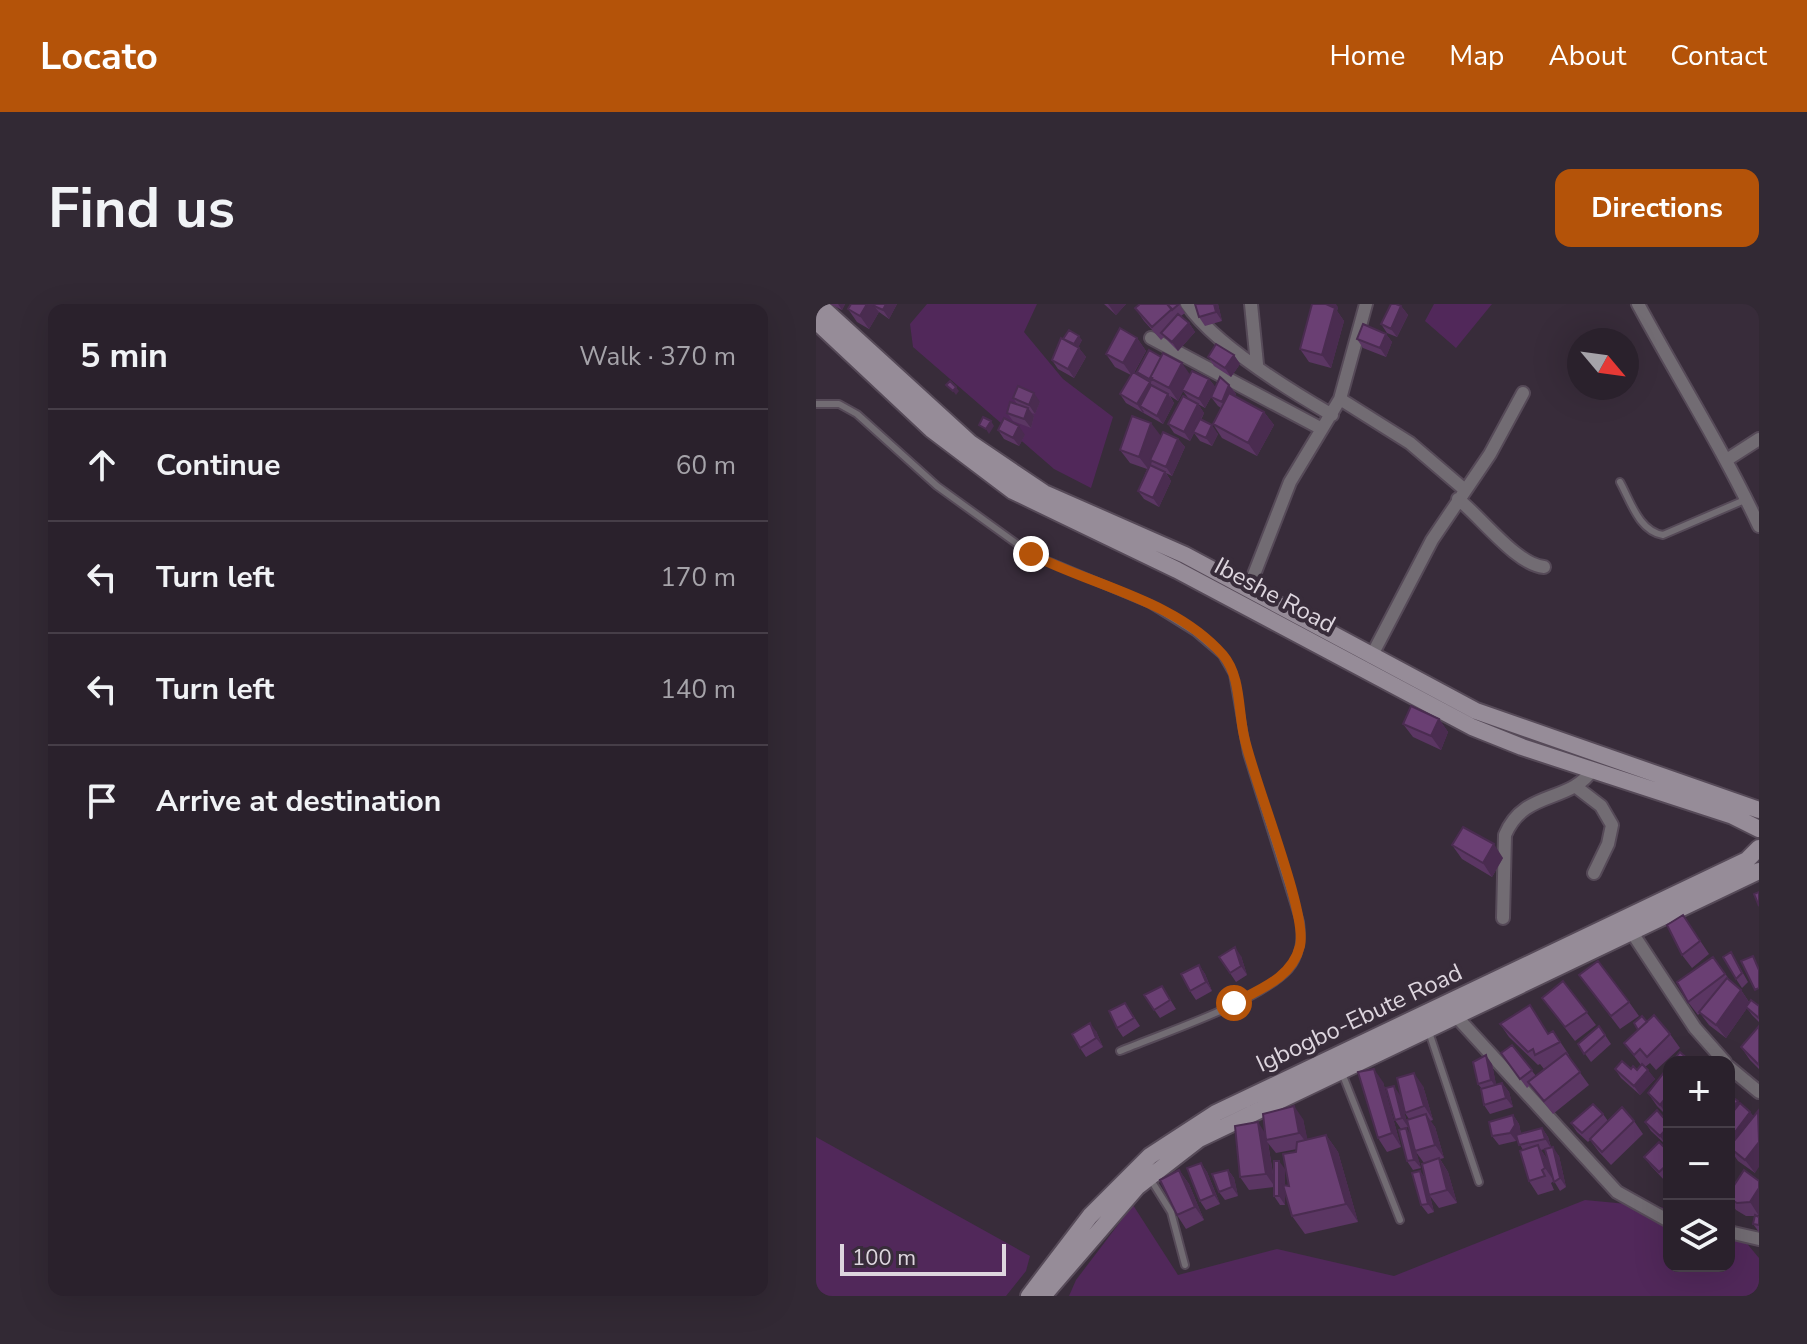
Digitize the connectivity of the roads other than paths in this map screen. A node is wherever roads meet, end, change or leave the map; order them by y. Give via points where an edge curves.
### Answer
1 (818, 304) edge
2 (1187, 304) edge
3 (1251, 304) edge
4 (1366, 304) edge
5 (1638, 304) edge
6 (816, 321) edge
7 (1151, 338) edge
8 (1257, 364) junction
9 (1523, 393) dead end
10 (1340, 399) junction
11 (816, 404) edge
12 (1332, 415) junction
13 (1322, 429) junction
14 (1759, 439) edge
15 (1728, 459) junction
16 (1620, 482) dead end
17 (1462, 494) junction
18 (1747, 499) junction
19 (1759, 526) edge
20 (1544, 567) dead end
21 (1248, 590) junction
22 (1371, 657) junction
23 (1593, 769) junction
24 (1575, 786) junction
25 (1759, 810) edge
26 (1759, 829) edge
27 (1759, 848) edge
28 (1759, 871) edge
29 (1594, 873) dead end
30 (1503, 918) dead end
31 (1627, 925) junction
32 (1455, 1015) junction
33 (1428, 1029) junction
34 (1120, 1051) dead end
35 (1720, 1056) edge
36 (1340, 1070) junction
37 (1735, 1072) edge
38 (1759, 1092) edge
39 (1149, 1177) junction
40 (1479, 1182) dead end
41 (1663, 1218) edge
42 (1400, 1220) dead end
43 (1735, 1233) edge
44 (1759, 1239) edge
45 (1185, 1265) dead end
46 (1029, 1296) edge
47 (1043, 1296) edge

1 - 21 main road, Ibeshe Road via 970,443 1014,474
2 - 8 street via 1207,328
3 - 8 street
4 - 10 street
5 - 15 street
6 - 23 main road, Ibeshe Road via 931,429 1013,491 1177,570 1472,727
7 - 13 street
8 - 12 street
9 - 17 street
10 - 12 street
10 - 17 street via 1410,443
11 - 34 lane via 844,406 1015,544 1056,567 1150,604 1208,641 1230,665 1247,753 1300,922 1300,945 1290,968 1275,981
12 - 13 street
13 - 21 street via 1290,482
14 - 15 street
15 - 18 street
16 - 18 lane via 1642,524 1655,534
17 - 20 street via 1527,563
17 - 22 street
18 - 19 street
21 - 22 main road, Ibeshe Road
22 - 25 main road, Ibeshe Road via 1528,732
23 - 24 street
23 - 26 main road, Ibeshe Road
24 - 29 street via 1601,806 1612,825
24 - 30 street via 1531,803 1509,823
27 - 31 main road, Igbogbo-Ebute Road via 1747,860
28 - 31 main road, Igbogbo-Ebute Road
31 - 32 main road, Igbogbo-Ebute Road
31 - 35 street
31 - 46 main road, Igbogbo-Ebute Road via 1216,1113 1150,1156 1090,1216
32 - 33 main road, Igbogbo-Ebute Road
32 - 41 street via 1617,1192
33 - 36 main road, Igbogbo-Ebute Road
33 - 40 lane
36 - 39 main road, Igbogbo-Ebute Road via 1229,1122
36 - 42 lane
37 - 38 street
39 - 45 lane via 1171,1212
39 - 47 main road, Igbogbo-Ebute Road
43 - 44 street

